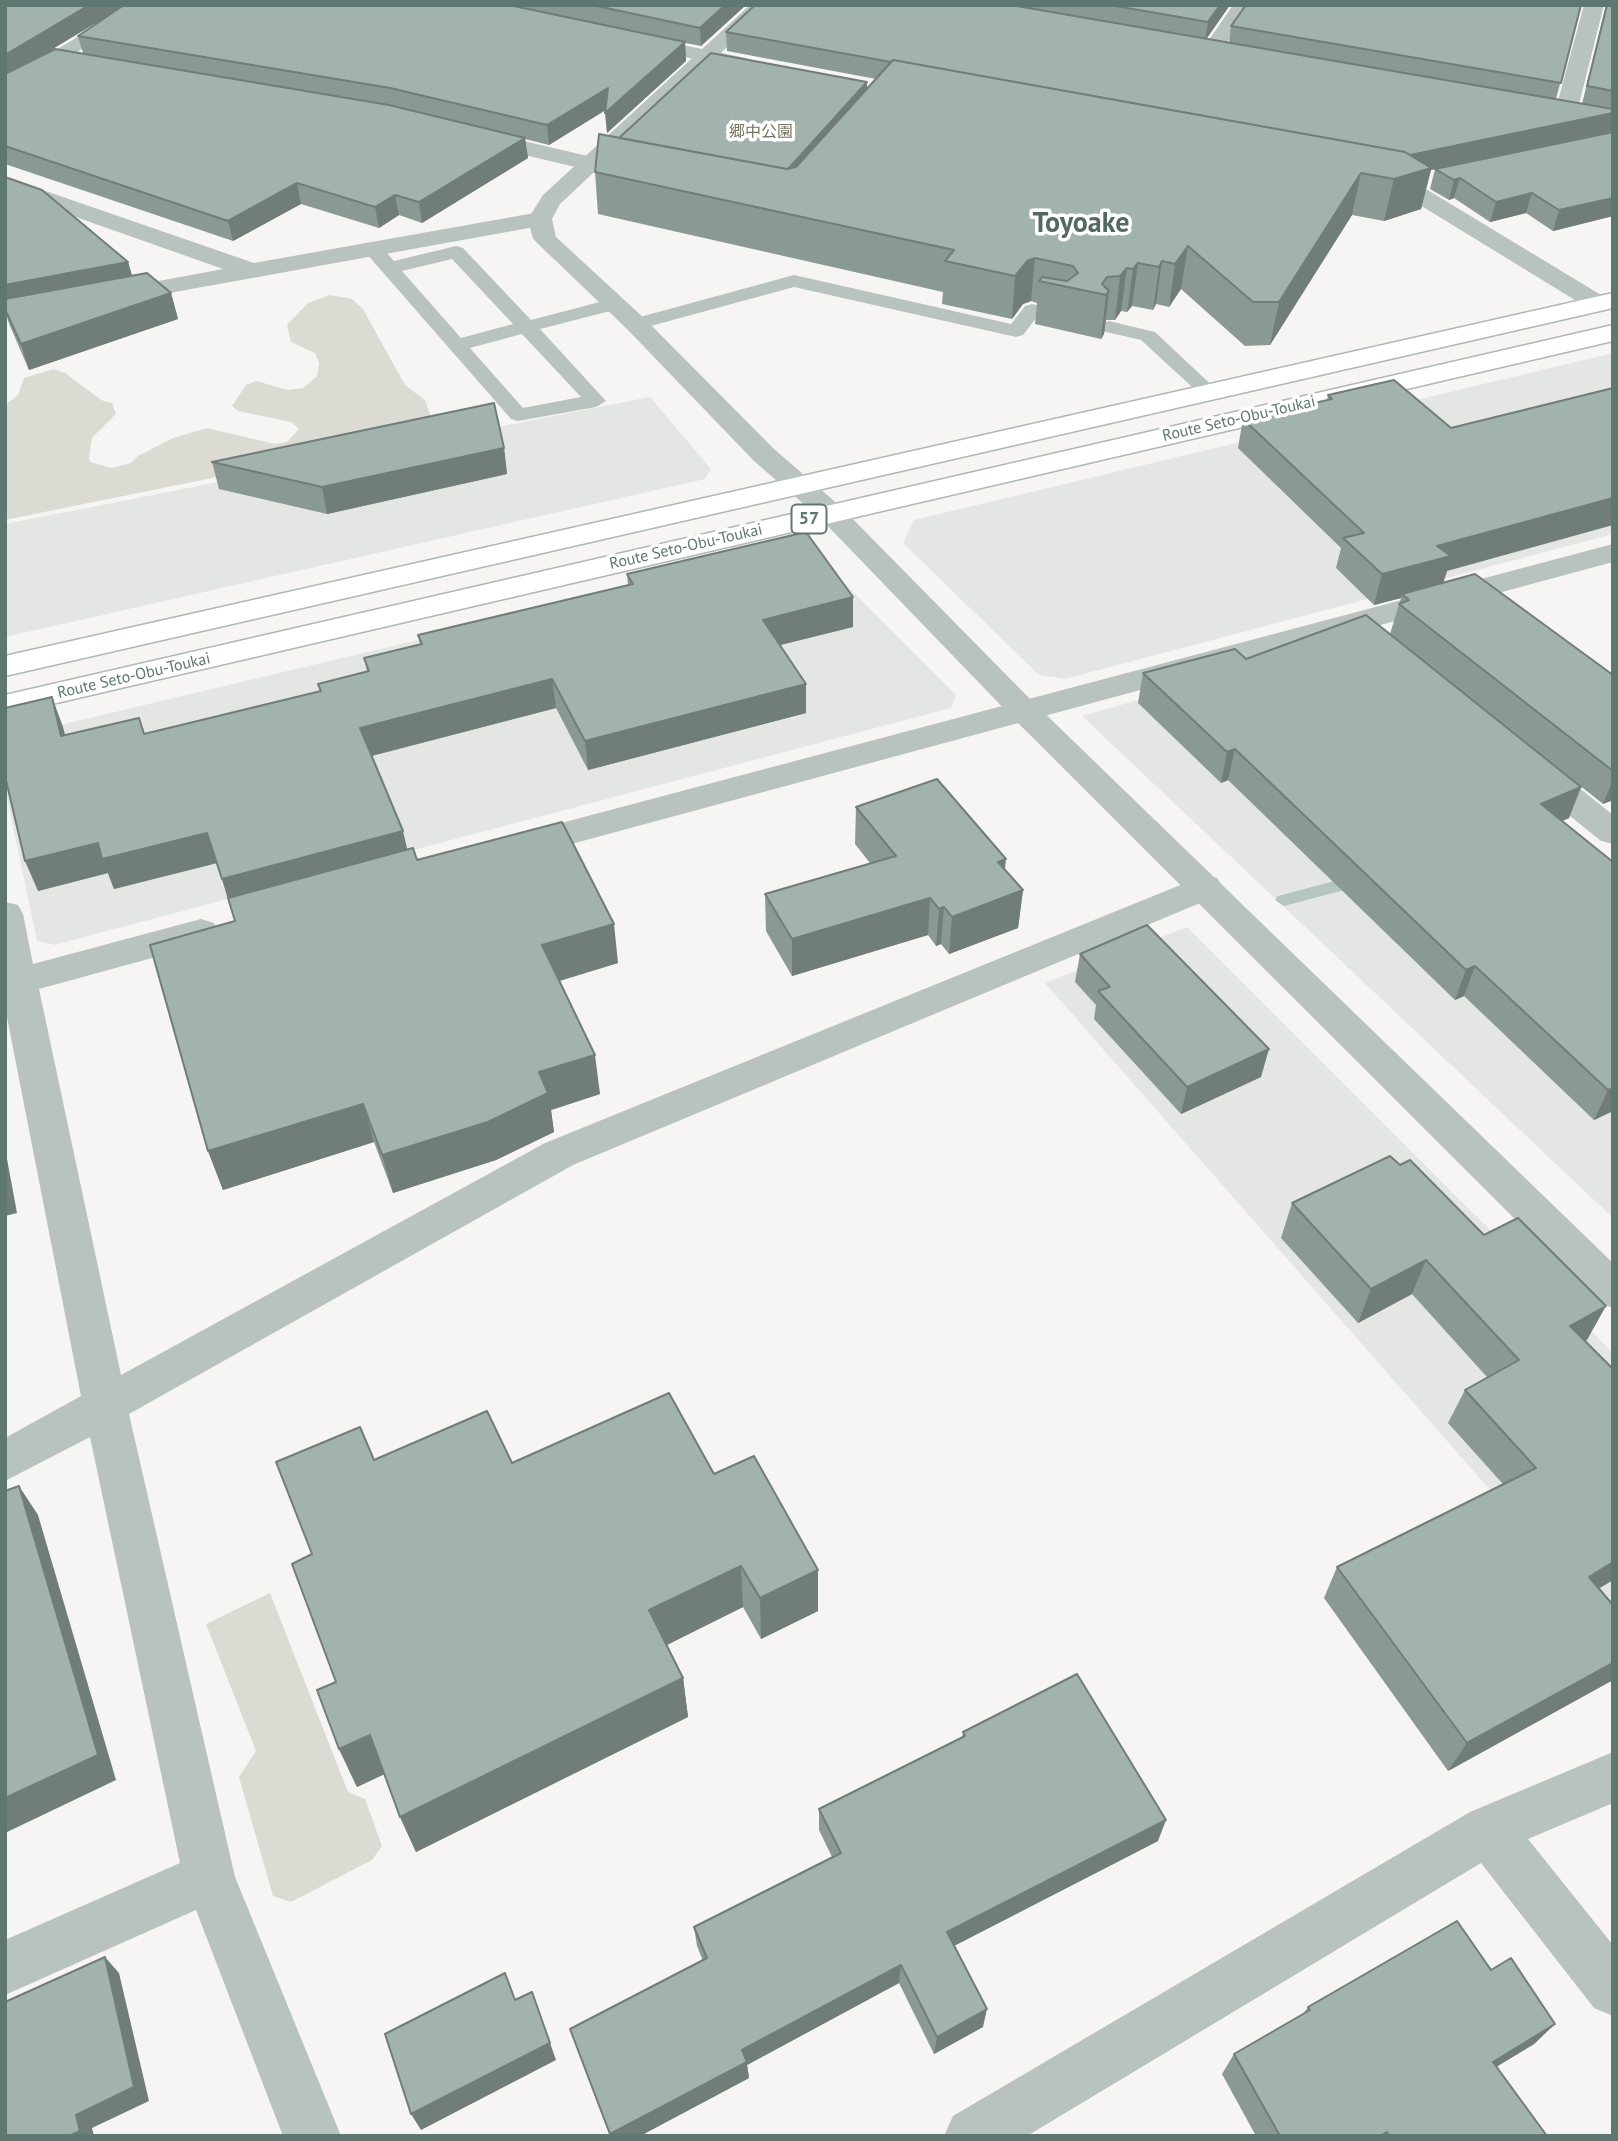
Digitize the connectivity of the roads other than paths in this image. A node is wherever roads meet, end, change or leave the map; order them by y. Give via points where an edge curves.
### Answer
1 (144, 5) edge
2 (762, 5) edge
3 (1243, 5) edge
4 (1594, 5) edge
5 (611, 37) edge
6 (1239, 55) edge
7 (705, 56) junction
8 (59, 59) junction
9 (86, 64) edge
10 (771, 69) edge
11 (5, 90) edge
12 (1538, 107) edge
13 (1566, 112) junction
14 (1589, 117) edge
15 (459, 133) edge
16 (589, 162) junction
17 (621, 167) edge
18 (1362, 178) edge
19 (1430, 180) dead end
20 (5, 184) edge
21 (1403, 186) junction
22 (540, 219) junction
23 (373, 249) junction
24 (389, 268) junction
25 (251, 271) junction
26 (91, 300) edge
27 (1605, 302) edge
28 (615, 304) junction
29 (1061, 316) dead end
30 (636, 324) junction
31 (526, 327) junction
32 (1109, 327) dead end
33 (1613, 333) edge
34 (457, 345) junction
35 (1210, 393) junction
36 (801, 487) junction
37 (831, 513) junction
38 (1613, 553) edge
39 (1351, 621) junction
40 (1383, 647) edge
41 (5, 666) edge
42 (5, 705) edge
43 (1023, 710) junction
44 (1512, 752) edge
45 (1613, 833) edge
46 (485, 855) edge
47 (1205, 887) junction
48 (5, 914) edge
49 (236, 922) edge
50 (13, 982) edge
51 (1613, 1290) edge
52 (105, 1405) junction
53 (5, 1461) edge
54 (1613, 1777) edge
55 (1488, 1830) junction
56 (209, 1877) junction
57 (5, 1968) edge
58 (1613, 1989) edge
59 (986, 2132) edge
60 (312, 2136) edge

1 - 8 street
2 - 7 street
3 - 6 street via 1205,49
4 - 13 street
5 - 7 street
7 - 10 street
7 - 16 street
8 - 9 street
8 - 11 street
12 - 13 street
13 - 14 street
15 - 16 street
16 - 17 street
16 - 22 street via 551,200
18 - 21 street
19 - 21 street
20 - 25 street
21 - 27 street
22 - 23 street
22 - 28 street via 545,239
23 - 24 lane
23 - 25 street
24 - 31 lane via 456,252
24 - 34 lane
25 - 26 street
27 - 35 main road, Route Seto-Obu-Toukai / 57
28 - 30 street
28 - 31 lane
29 - 30 lane via 1032,310 1016,331 794,281
30 - 36 street
31 - 34 lane
31 - 34 lane via 596,401 518,415
32 - 35 lane via 1148,336
33 - 37 main road, Route Seto-Obu-Toukai / 57
35 - 36 main road, Route Seto-Obu-Toukai / 57
36 - 37 street
36 - 41 main road, Route Seto-Obu-Toukai / 57
37 - 42 main road, Route Seto-Obu-Toukai / 57
37 - 43 street
38 - 39 street
39 - 40 street
39 - 43 street
43 - 46 street
43 - 47 street
44 - 45 street
47 - 51 street
47 - 52 street via 559,1154
48 - 50 street
49 - 50 street
50 - 52 street
52 - 53 street
52 - 56 street
54 - 55 street
55 - 58 street
55 - 59 street
56 - 57 street
56 - 60 street

